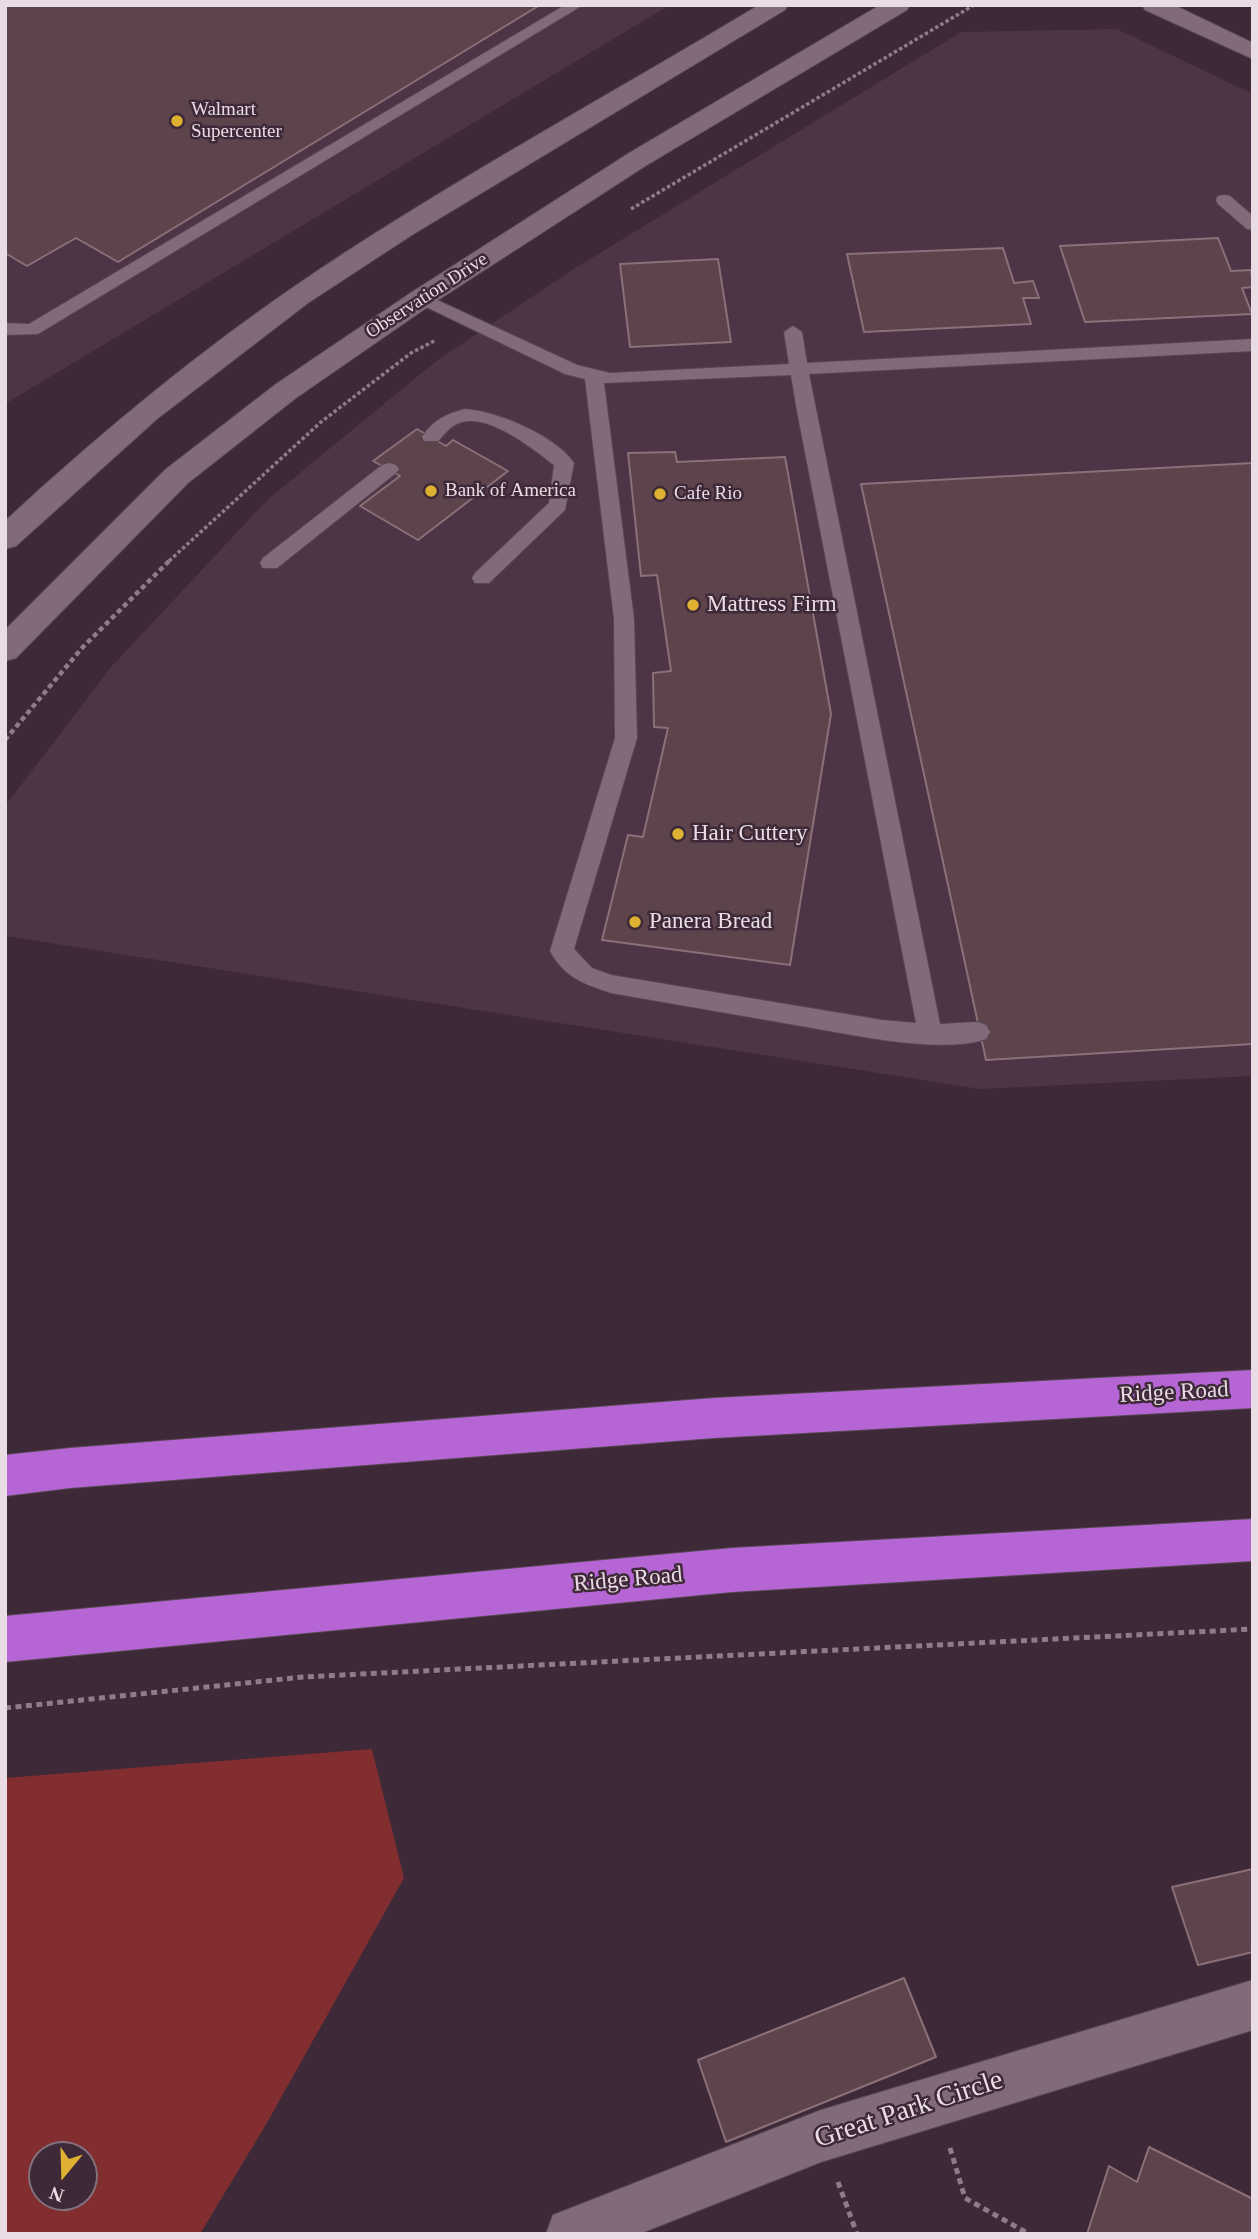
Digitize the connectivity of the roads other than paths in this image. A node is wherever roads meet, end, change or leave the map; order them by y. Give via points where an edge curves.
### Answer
1 (576, 5) edge
2 (776, 5) edge
3 (898, 5) edge
4 (1154, 5) edge
5 (1253, 52) edge
6 (1224, 200) dead end
7 (1253, 225) edge
8 (422, 298) junction
9 (5, 329) edge
10 (793, 332) dead end
11 (1253, 336) edge
12 (1244, 345) edge
13 (1202, 347) junction
14 (799, 367) junction
15 (594, 376) junction
16 (431, 438) dead end
17 (388, 469) dead end
18 (5, 539) edge
19 (270, 563) dead end
20 (482, 578) dead end
21 (5, 650) edge
22 (978, 1032) dead end
23 (930, 1034) junction
24 (1253, 1389) edge
25 (5, 1476) edge
26 (1253, 1540) edge
27 (5, 1639) edge
28 (1253, 2005) edge
29 (572, 2234) edge

1 - 9 lane via 32,330
2 - 18 street via 373,246 298,296 132,423
3 - 8 street, Observation Drive via 638,159
4 - 5 street
6 - 7 lane
8 - 15 lane via 571,370
8 - 21 street, Observation Drive via 286,391 177,477
10 - 14 lane
11 - 13 lane
12 - 13 lane
13 - 14 lane
14 - 15 lane via 610,379
14 - 23 lane
15 - 23 lane via 624,619 626,738 562,951 584,975 611,984
16 - 20 lane via 452,419 485,415 527,435 564,463 558,505
17 - 19 lane
22 - 23 lane
24 - 25 highway, Ridge Road via 714,1418
26 - 27 highway, Ridge Road via 732,1570
28 - 29 street, Great Park Circle via 821,2136

